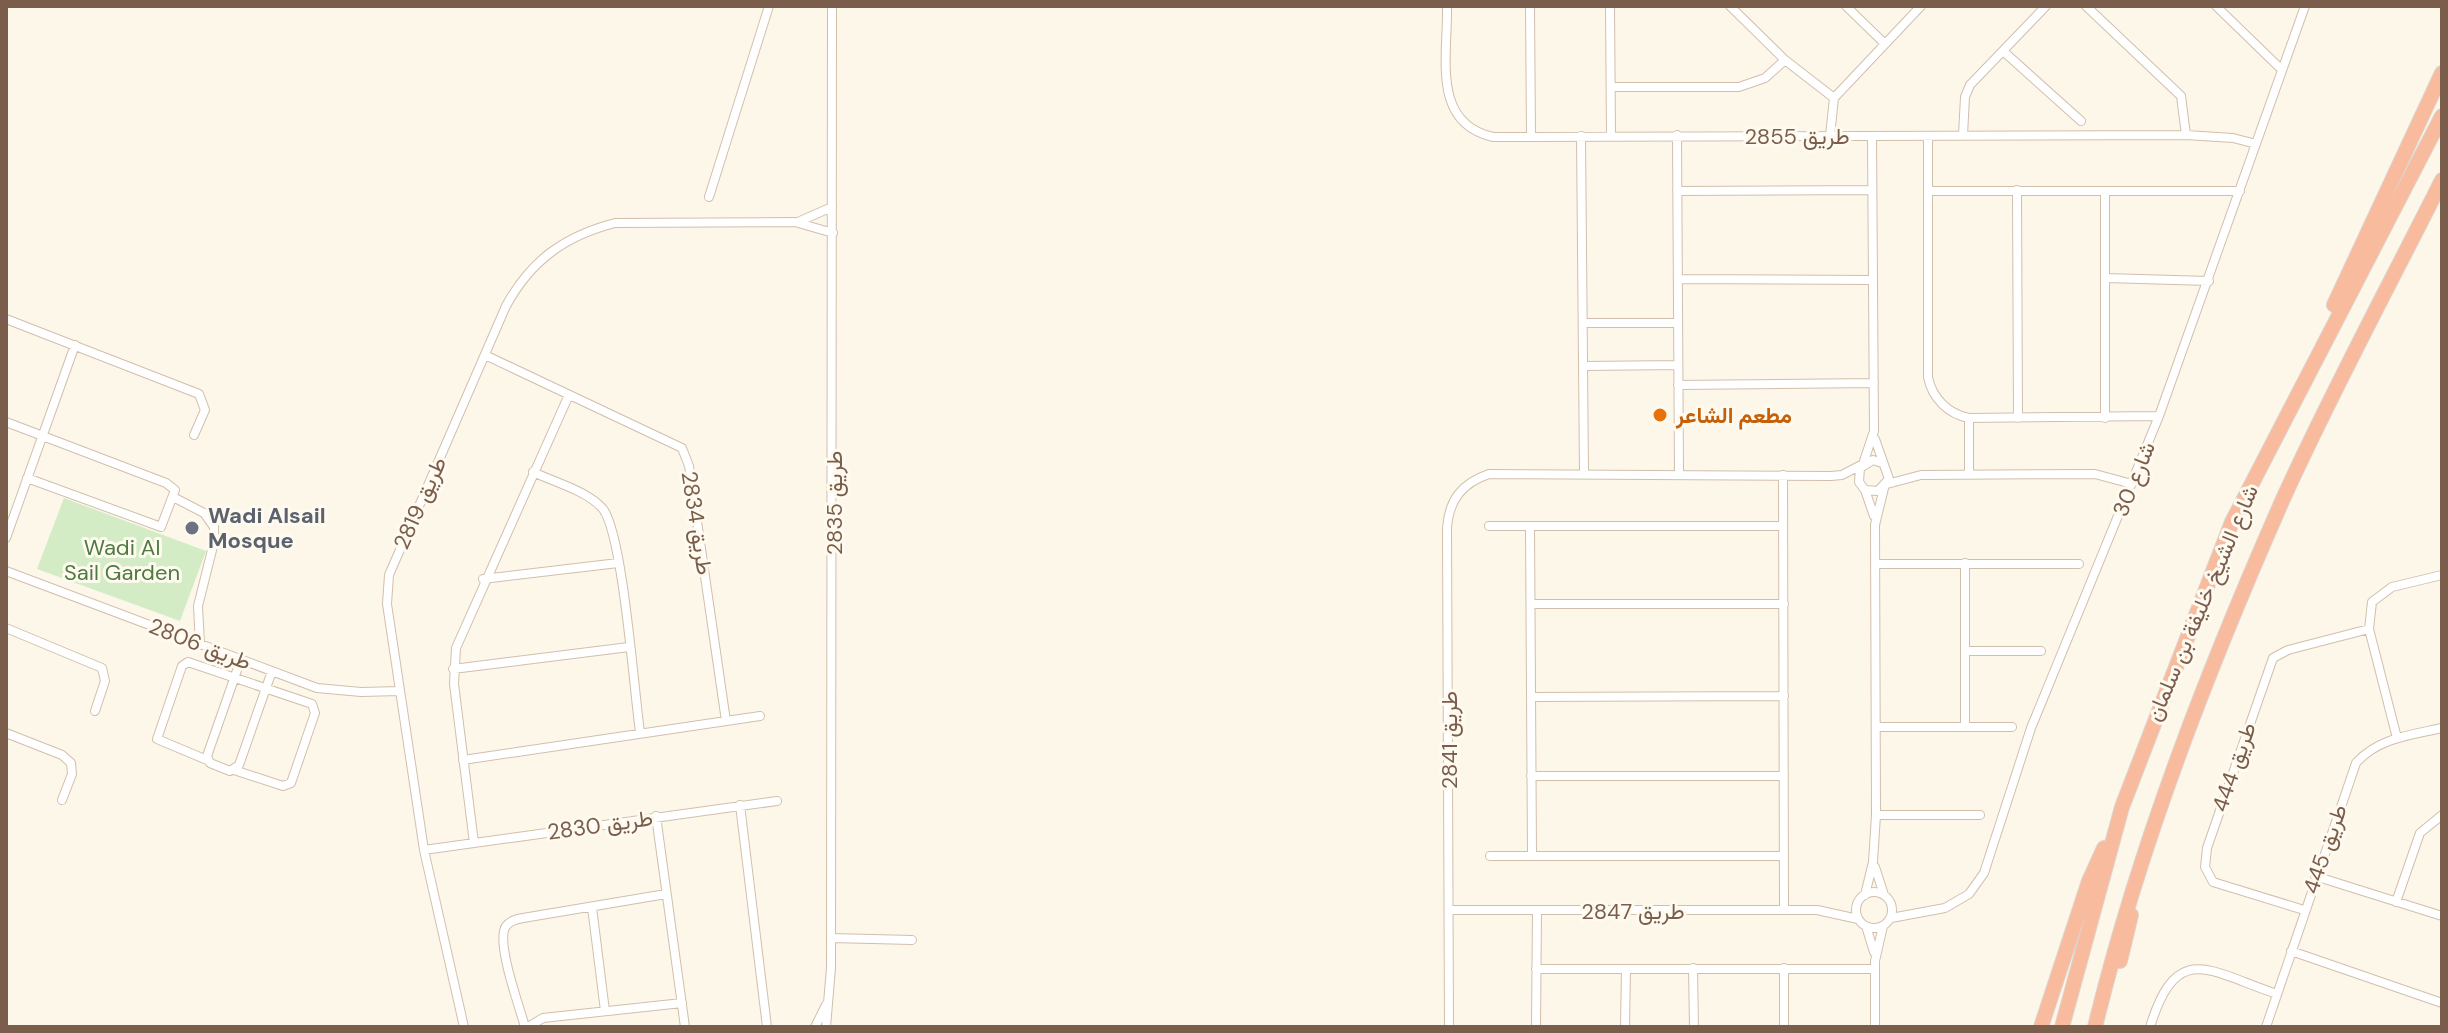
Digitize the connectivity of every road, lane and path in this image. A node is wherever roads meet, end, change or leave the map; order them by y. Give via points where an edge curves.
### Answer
1 (769, 6) edge
2 (832, 6) edge
3 (1447, 6) edge
4 (1530, 6) edge
5 (1610, 6) edge
6 (1730, 6) edge
7 (1846, 6) edge
8 (1921, 6) edge
9 (2046, 6) edge
10 (2086, 6) edge
11 (2216, 6) edge
12 (2305, 6) edge
13 (1884, 43) junction
14 (2003, 51) junction
15 (1785, 60) junction
16 (2282, 70) junction
17 (2442, 73) edge
18 (1611, 87) junction
19 (1834, 98) junction
20 (2442, 116) edge
21 (2081, 121) dead end
22 (1677, 135) junction
23 (1963, 135) junction
24 (2186, 135) junction
25 (1581, 136) junction
26 (1611, 136) junction
27 (1830, 136) junction
28 (1531, 137) junction
29 (1872, 137) junction
30 (1928, 137) junction
31 (2256, 144) junction
32 (2442, 180) edge
33 (1872, 190) junction
34 (2017, 190) junction
35 (1677, 191) junction
36 (1928, 191) junction
37 (2105, 191) junction
38 (2240, 191) junction
39 (709, 197) dead end
40 (832, 207) junction
41 (795, 222) junction
42 (833, 233) junction
43 (2105, 278) junction
44 (1678, 279) junction
45 (1873, 280) junction
46 (2209, 281) junction
47 (6, 319) edge
48 (1583, 323) junction
49 (1678, 323) junction
50 (2326, 338) junction
51 (75, 345) junction
52 (485, 355) junction
53 (1678, 365) junction
54 (1583, 366) junction
55 (1874, 383) junction
56 (1678, 385) junction
57 (568, 397) junction
58 (2159, 416) junction
59 (1969, 418) junction
60 (2018, 418) junction
61 (2105, 418) junction
62 (6, 422) edge
63 (1874, 431) junction
64 (42, 435) junction
65 (194, 435) dead end
66 (1863, 464) junction
67 (1884, 465) junction
68 (533, 472) junction
69 (1584, 474) junction
70 (1969, 474) junction
71 (1679, 475) junction
72 (1783, 475) junction
73 (1921, 475) junction
74 (1831, 476) junction
75 (27, 478) junction
76 (2132, 484) junction
77 (1886, 486) junction
78 (1863, 488) junction
79 (175, 498) junction
80 (8, 524) edge
81 (1875, 525) junction
82 (1489, 526) dead end
83 (1530, 526) junction
84 (1783, 526) junction
85 (6, 538) edge
86 (618, 563) junction
87 (1965, 563) junction
88 (1876, 564) junction
89 (2079, 564) dead end
90 (6, 571) edge
91 (2442, 575) edge
92 (483, 579) junction
93 (1531, 604) junction
94 (1784, 604) junction
95 (6, 628) edge
96 (2369, 629) junction
97 (200, 644) junction
98 (629, 647) junction
99 (1966, 651) junction
100 (2041, 651) dead end
101 (241, 659) junction
102 (453, 669) junction
103 (272, 671) junction
104 (235, 678) junction
105 (266, 688) junction
106 (400, 691) junction
107 (1784, 696) junction
108 (1531, 697) junction
109 (95, 711) dead end
110 (760, 716) dead end
111 (726, 721) junction
112 (1876, 727) junction
113 (1965, 727) junction
114 (2012, 727) dead end
115 (2442, 728) edge
116 (640, 732) junction
117 (6, 733) edge
118 (2397, 738) junction
119 (207, 760) junction
120 (463, 760) junction
121 (234, 770) junction
122 (1531, 776) junction
123 (1784, 776) junction
124 (62, 800) dead end
125 (777, 801) dead end
126 (740, 805) junction
127 (2122, 807) junction
128 (1876, 815) junction
129 (1980, 815) dead end
130 (2442, 815) edge
131 (656, 816) junction
132 (474, 843) junction
133 (424, 850) junction
134 (1490, 856) dead end
135 (1532, 856) junction
136 (1784, 856) junction
137 (1873, 862) junction
138 (2315, 876) junction
139 (2138, 877) junction
140 (666, 894) junction
141 (1884, 895) junction
142 (1861, 898) junction
143 (2396, 902) junction
144 (1891, 903) junction
145 (592, 907) junction
146 (1449, 910) junction
147 (1784, 910) junction
148 (1817, 910) junction
149 (2304, 910) junction
150 (1537, 911) junction
151 (1918, 911) junction
152 (2442, 916) edge
153 (1891, 918) junction
154 (1858, 919) junction
155 (1866, 926) junction
156 (1883, 926) junction
157 (831, 938) junction
158 (912, 940) dead end
159 (2291, 951) junction
160 (1875, 965) junction
161 (1693, 968) junction
162 (1784, 968) junction
163 (1536, 969) junction
164 (1626, 969) junction
165 (2277, 994) junction
166 (828, 1000) junction
167 (682, 1003) junction
168 (2442, 1003) edge
169 (605, 1011) junction
170 (464, 1027) edge
171 (526, 1027) edge
172 (685, 1027) edge
173 (767, 1027) edge
174 (815, 1027) edge
175 (826, 1027) edge
176 (1449, 1027) edge
177 (1536, 1027) edge
178 (1625, 1027) edge
179 (1694, 1027) edge
180 (1784, 1027) edge
181 (1875, 1027) edge
182 (2041, 1027) edge
183 (2062, 1027) edge
184 (2095, 1027) edge
185 (2103, 1027) edge
186 (2150, 1027) edge
187 (2266, 1027) edge

1 - 39 street
2 - 40 street, طريق 2835
3 - 28 street, طريق 2855 via 1450,106 1477,134
4 - 28 street
5 - 18 street
6 - 15 street
7 - 13 street
8 - 13 street
9 - 14 street
10 - 24 street via 2181,96
11 - 16 street
12 - 16 street, شارع 30
13 - 19 street
14 - 21 street
14 - 23 street via 1970,85
15 - 18 street via 1765,78 1739,87
15 - 19 street
16 - 31 street, شارع 30
17 - 50 highway via 2341,289
18 - 26 street
19 - 27 street
20 - 50 highway, شارع الشيخ خليفة بن سلمان
22 - 26 street, طريق 2855
22 - 27 street, طريق 2855
22 - 35 street
23 - 24 street, طريق 2855
23 - 30 street, طريق 2855
24 - 31 street, طريق 2855
25 - 26 street, طريق 2855
25 - 28 street, طريق 2855
25 - 48 street
27 - 29 street, طريق 2855
29 - 30 street, طريق 2855
29 - 33 street
30 - 36 street
31 - 38 street, شارع 30
32 - 139 highway, شارع الشيخ خليفة بن سلمان via 2284,497 2203,691
33 - 35 street
33 - 45 street
34 - 36 street
34 - 37 street
34 - 60 street
35 - 44 street
36 - 59 street via 1928,377 1938,400
37 - 38 street
37 - 43 street
38 - 46 street, شارع 30
40 - 41 street, طريق 2819
40 - 42 street, طريق 2835
41 - 42 street, طريق 2819
41 - 52 street, طريق 2819 via 642,222 589,230 530,269 506,306
42 - 157 street, طريق 2835
43 - 46 street
43 - 61 street
44 - 45 street
44 - 49 street
45 - 55 street
46 - 58 street, شارع 30
47 - 51 street
48 - 49 street
48 - 54 street
49 - 53 street
50 - 127 highway, شارع الشيخ خليفة بن سلمان via 2232,522
51 - 64 street
51 - 65 street via 199,394 205,410
52 - 57 street, طريق 2834
52 - 106 street, طريق 2819 via 389,575 387,604
53 - 54 street
53 - 56 street
54 - 69 street
55 - 56 street
55 - 63 street
56 - 71 street
57 - 68 street
57 - 111 street, طريق 2834 via 682,448
58 - 61 street
58 - 76 street, شارع 30
59 - 60 street
59 - 70 street
60 - 61 street
62 - 64 street
63 - 66 street
63 - 67 street
64 - 75 street
64 - 79 street via 166,483 175,490
66 - 67 street via 1873,460
66 - 74 street
66 - 78 street via 1858,472
67 - 73 street
67 - 77 street
68 - 86 street via 603,509
68 - 92 street
69 - 71 street
69 - 146 street, طريق 2841 via 1489,474 1475,479 1454,499 1447,528
70 - 73 street
70 - 76 street via 2095,474
71 - 72 street
72 - 74 street
72 - 84 street
73 - 77 street
74 - 78 street
75 - 79 street via 161,527
75 - 80 street
76 - 151 street, شارع 30 via 2045,689 1984,873 1959,901
77 - 78 street
77 - 81 street
78 - 81 street
79 - 97 street via 204,513 214,527 198,606
80 - 85 street
81 - 88 street
82 - 83 street
83 - 84 street
83 - 93 street
84 - 94 street
86 - 92 street
86 - 98 street
87 - 88 street
87 - 89 street
87 - 99 street
88 - 112 street
90 - 97 street, طريق 2806
91 - 96 street via 2379,594 2372,602
92 - 102 street
93 - 94 street
93 - 108 street
94 - 107 street
95 - 109 street via 102,668 105,681
96 - 118 street
96 - 149 street, طريق 444 via 2273,658 2207,848 2205,867 2213,882
97 - 101 street, طريق 2806
98 - 102 street
98 - 116 street
99 - 100 street
99 - 113 street
101 - 103 street, طريق 2806
101 - 104 street
102 - 120 street
103 - 105 street
103 - 106 street, طريق 2806 via 317,688
104 - 105 street
104 - 119 street
104 - 119 street via 195,663 182,666 156,733 162,743
105 - 121 street
105 - 121 street via 314,708 291,783 283,786
106 - 133 street, طريق 2819
107 - 108 street
107 - 123 street
108 - 122 street
110 - 111 street
111 - 116 street
112 - 113 street
112 - 128 street
113 - 114 street
115 - 118 street, طريق 445
116 - 120 street
117 - 124 street via 71,763
118 - 138 street, طريق 445 via 2372,748 2356,763
119 - 121 street
120 - 132 street
122 - 123 street
122 - 135 street
123 - 136 street
125 - 126 street, طريق 2830
126 - 131 street, طريق 2830
126 - 173 street
127 - 182 highway via 2089,881
127 - 183 highway, شارع الشيخ خليفة بن سلمان
128 - 129 street
128 - 137 street
130 - 143 street via 2420,833
131 - 132 street, طريق 2830
131 - 140 street
132 - 133 street, طريق 2830
133 - 170 street, طريق 2819
134 - 135 street
135 - 136 street
136 - 147 street
137 - 141 street
137 - 142 street
138 - 143 street
138 - 149 street, طريق 445
139 - 184 highway, شارع الشيخ خليفة بن سلمان via 2118,929
139 - 185 highway
140 - 145 street
140 - 167 street
141 - 142 street via 1874,892
141 - 144 street
142 - 148 street, طريق 2847
142 - 154 street
143 - 152 street
144 - 151 street, شارع 30
144 - 153 street
145 - 169 street
145 - 171 street via 514,920 503,930
146 - 150 street, طريق 2847
146 - 176 street, طريق 2841
147 - 148 street, طريق 2847
147 - 150 street, طريق 2847
148 - 154 street, طريق 2847
149 - 159 street, طريق 445
150 - 163 street
151 - 153 street, شارع 30
153 - 156 street
154 - 155 street
155 - 156 street
155 - 160 street
156 - 160 street
157 - 158 street
157 - 166 street, طريق 2835
159 - 165 street, طريق 445
159 - 168 street
160 - 162 street
160 - 181 street
161 - 162 street
161 - 164 street
161 - 179 street
162 - 180 street
163 - 164 street
163 - 177 street
164 - 178 street
165 - 186 street via 2203,970 2184,970 2165,986
165 - 187 street, طريق 445
166 - 174 street, طريق 2835
166 - 175 street, طريق 2835
167 - 169 street
167 - 172 street
169 - 171 street via 543,1018

